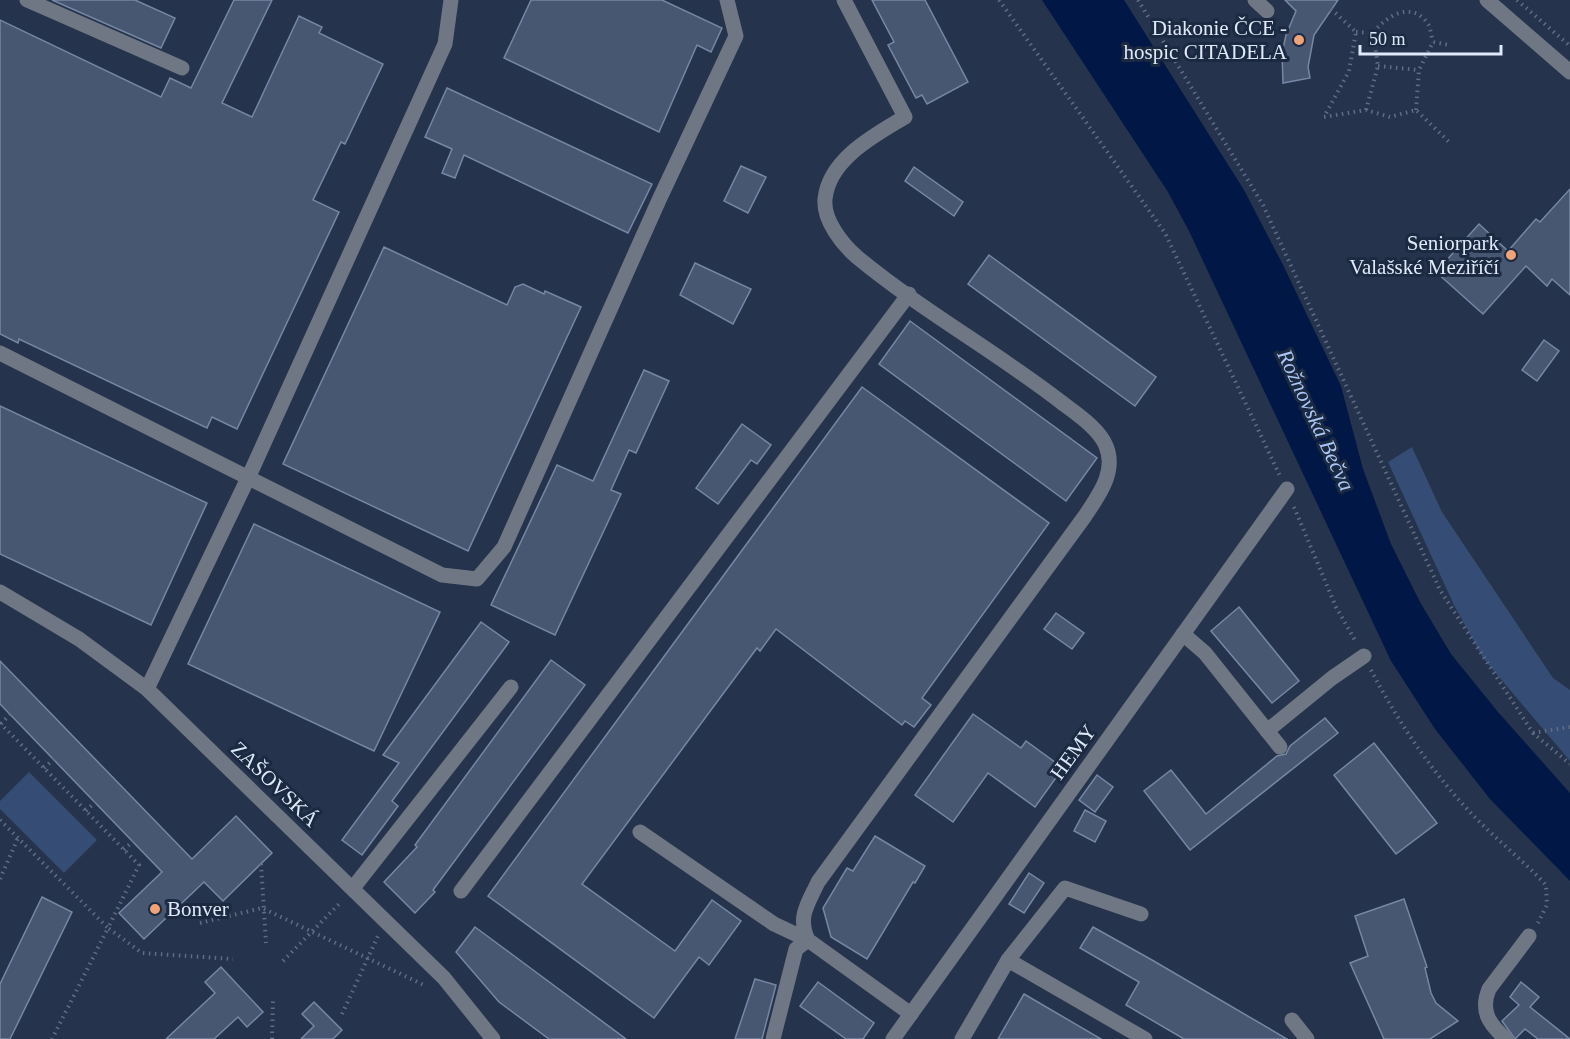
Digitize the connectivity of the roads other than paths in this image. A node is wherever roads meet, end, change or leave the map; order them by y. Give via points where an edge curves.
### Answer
1 (27, 0) edge
2 (451, 0) edge
3 (727, 0) edge
4 (844, 0) edge
5 (1255, 0) edge
6 (1487, 0) edge
7 (1267, 11) dead end
8 (182, 68) dead end
9 (1570, 72) edge
10 (909, 294) junction
11 (0, 353) edge
12 (249, 476) junction
13 (1287, 489) dead end
14 (0, 592) edge
15 (1183, 634) junction
16 (1364, 656) dead end
17 (511, 687) dead end
18 (147, 690) junction
19 (1267, 731) junction
20 (1280, 747) dead end
21 (640, 832) dead end
22 (353, 888) junction
23 (461, 891) dead end
24 (1141, 914) dead end
25 (1529, 936) dead end
26 (808, 940) junction
27 (1008, 960) junction
28 (911, 1014) junction
29 (1292, 1020) dead end
30 (493, 1039) edge
31 (772, 1039) edge
32 (893, 1039) edge
33 (962, 1039) edge
34 (1145, 1039) edge
35 (1307, 1039) edge
36 (1506, 1039) edge

1 - 8 street
2 - 12 street via 445,45
3 - 12 street via 736,36 504,548 477,579 442,575
4 - 10 street via 905,117 849,153 825,199 831,226 856,255
5 - 7 street
6 - 9 street
10 - 23 street
10 - 26 street via 1087,422 1106,445 1109,470 1103,489 1085,516 818,882 804,912 802,927
11 - 12 street
12 - 18 street
13 - 15 street, HEMY
14 - 18 street, ZAŠOVSKÁ via 79,639
15 - 19 street via 1205,653
15 - 28 street, HEMY
16 - 19 street
17 - 22 street
18 - 22 street, ZAŠOVSKÁ
19 - 20 street
21 - 26 street via 774,924
22 - 30 street, ZAŠOVSKÁ via 444,978
24 - 27 street via 1065,888
25 - 36 street via 1486,997 1487,1017
26 - 28 street
26 - 31 street via 796,949
27 - 33 street
27 - 34 street
28 - 32 street, HEMY
29 - 35 street

